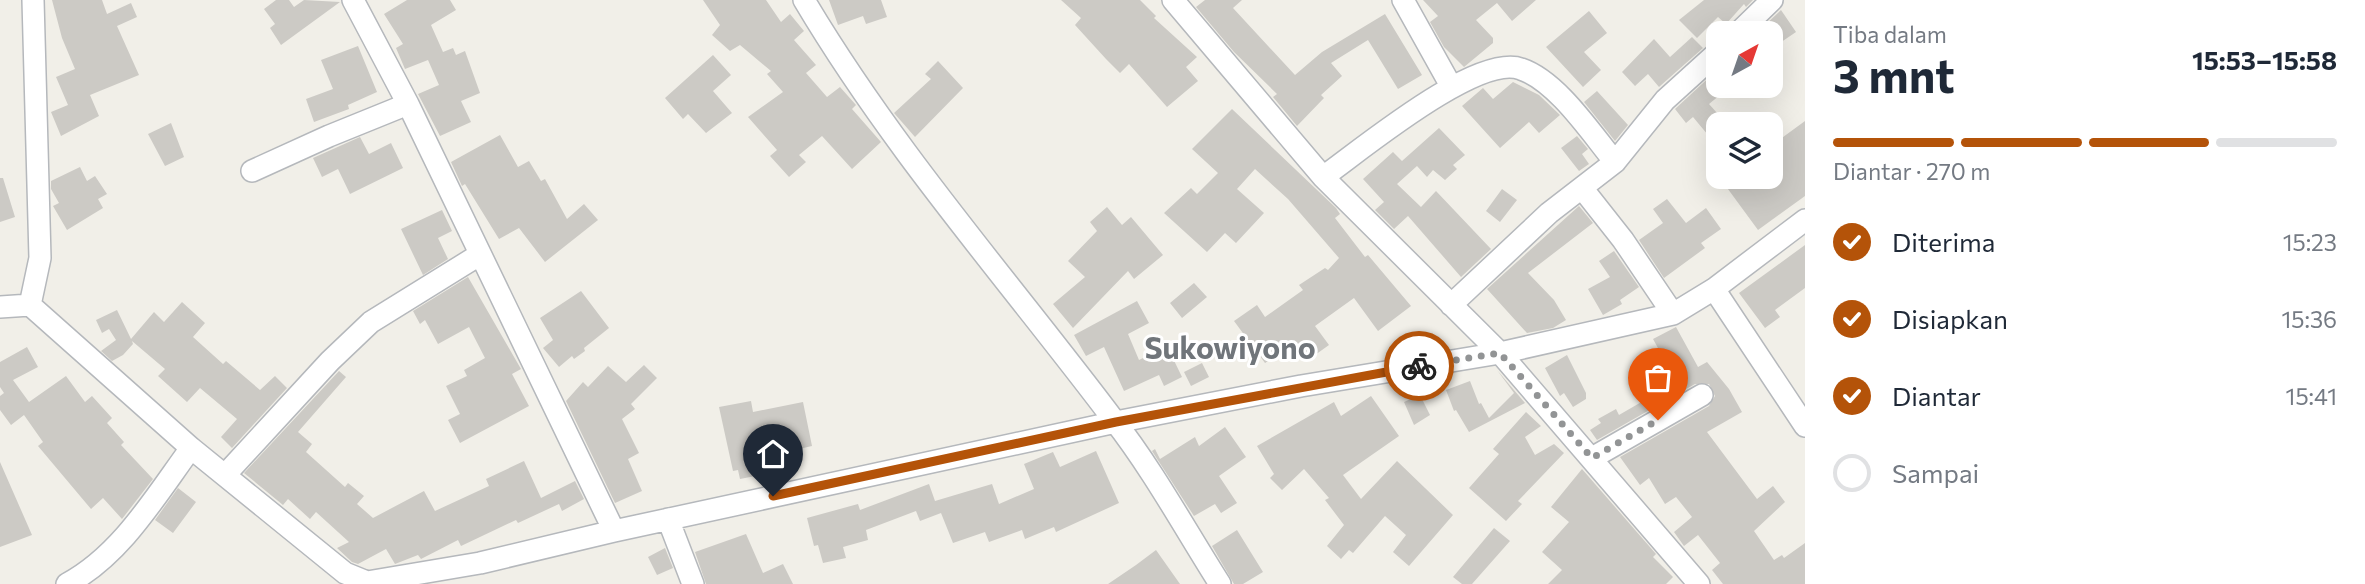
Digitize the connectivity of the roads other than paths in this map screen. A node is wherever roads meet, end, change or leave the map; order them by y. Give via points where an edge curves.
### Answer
1 (33, 0) edge
2 (353, 0) edge
3 (804, 0) edge
4 (1173, 0) edge
5 (1403, 0) edge
6 (1772, 0) edge
7 (1750, 21) edge
8 (1706, 63) edge
9 (1451, 86) junction
10 (408, 104) junction
11 (1615, 162) junction
12 (252, 171) dead end
13 (1322, 177) junction
14 (1582, 187) junction
15 (1805, 220) edge
16 (479, 255) junction
17 (1714, 289) junction
18 (30, 305) junction
19 (1451, 305) junction
20 (0, 307) edge
21 (1673, 314) junction
22 (1500, 353) junction
23 (1702, 395) dead end
24 (1116, 422) junction
25 (1805, 426) edge
26 (191, 448) junction
27 (1592, 458) junction
28 (225, 475) junction
29 (668, 519) junction
30 (614, 531) junction
31 (1686, 580) edge
32 (66, 584) edge
33 (694, 584) edge
34 (1220, 584) edge

1 - 18 street via 40,258
2 - 10 street
3 - 24 street via 937,193
4 - 13 street
5 - 9 street
6 - 7 street
8 - 11 street via 1665,100
9 - 11 street via 1493,69 1519,68 1549,85
9 - 13 street
10 - 12 street
10 - 16 street
11 - 14 street
13 - 19 street
14 - 19 street via 1530,229
14 - 21 street
15 - 17 street
16 - 28 street via 371,322
16 - 30 street
17 - 21 street
17 - 25 street
18 - 20 street
18 - 26 street
19 - 22 street
21 - 22 street
22 - 24 street
22 - 27 street
23 - 27 street
24 - 29 street
24 - 34 street
26 - 28 street
26 - 32 street via 132,528 90,572
27 - 31 street
28 - 30 street via 345,573 367,582 480,563
29 - 30 street
29 - 33 street

